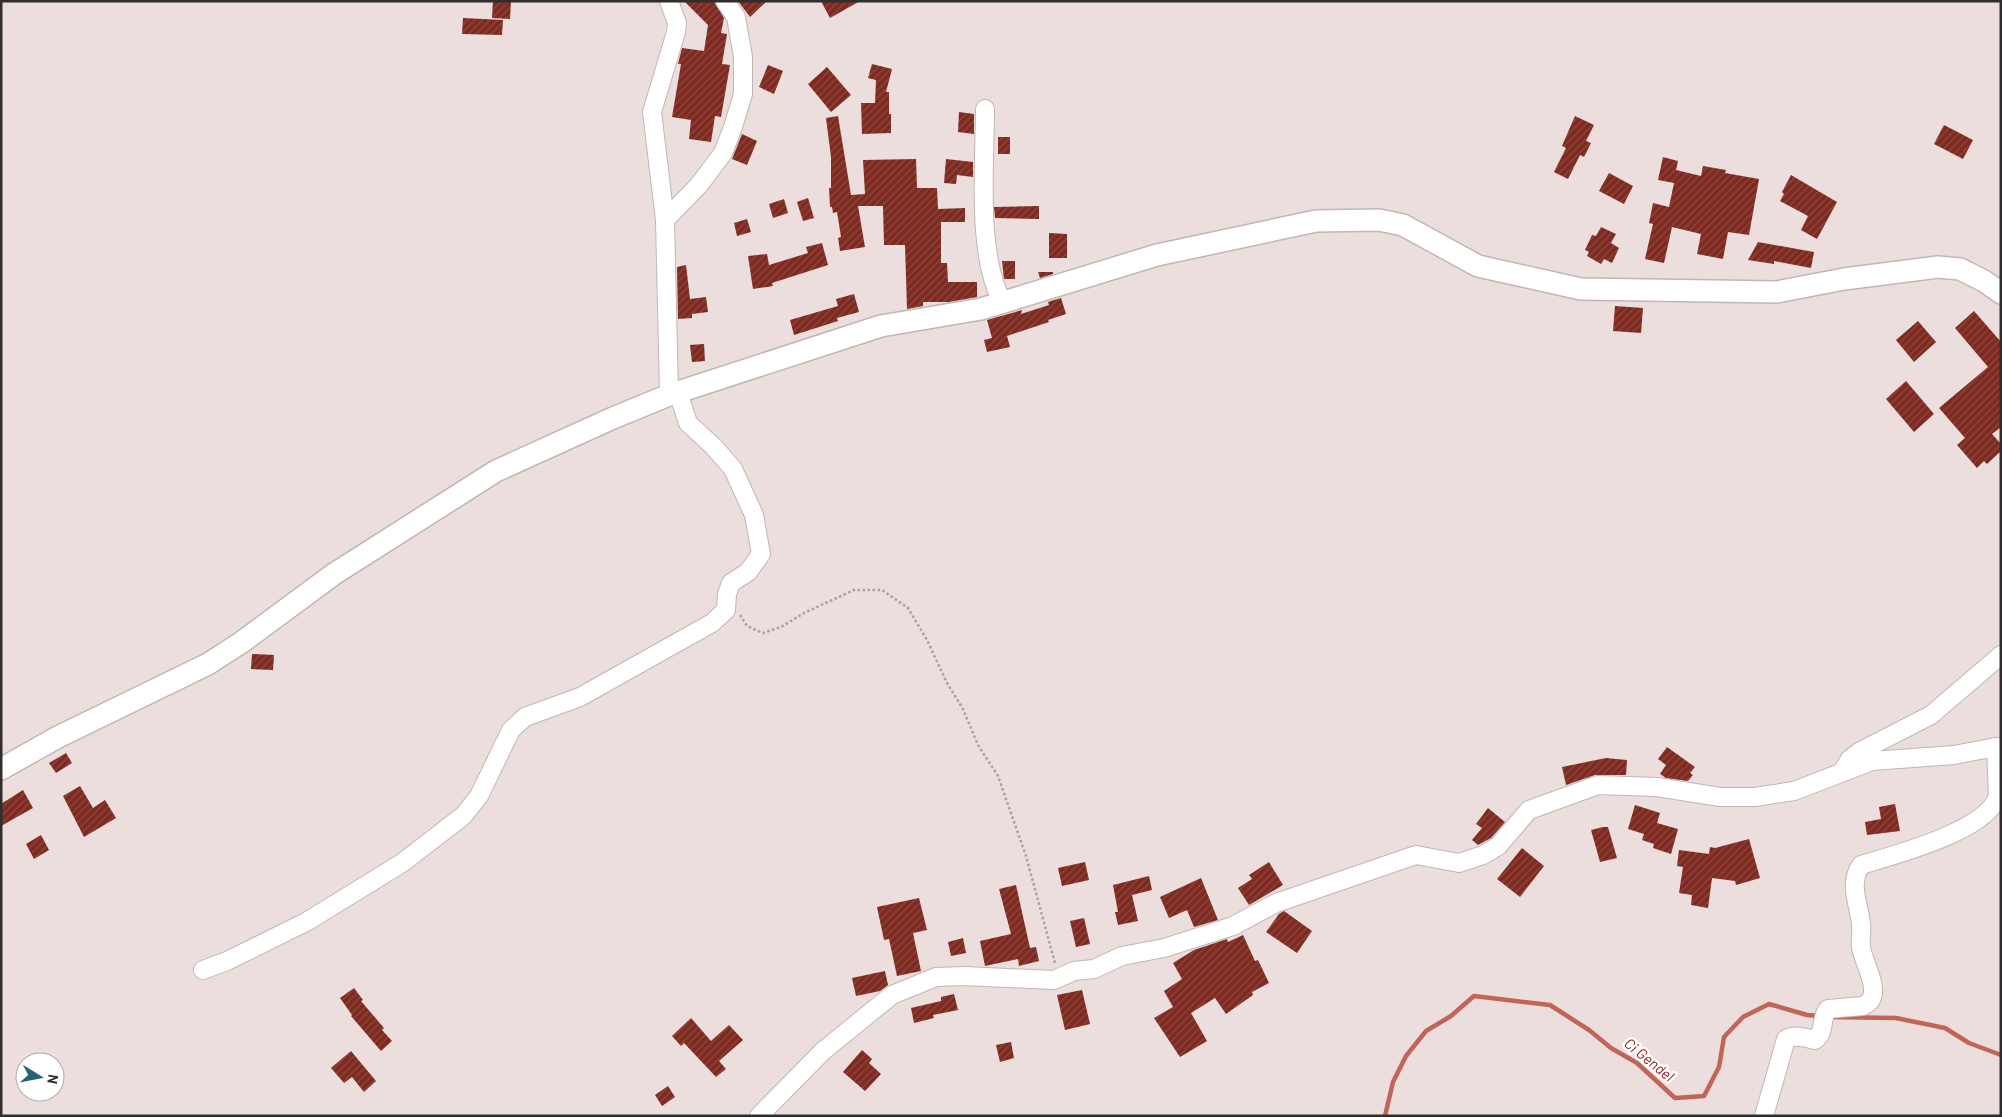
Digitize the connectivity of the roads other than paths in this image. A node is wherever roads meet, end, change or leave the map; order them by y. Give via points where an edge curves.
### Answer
1 (669, 1) edge
2 (725, 1) edge
3 (984, 109) dead end
4 (666, 220) junction
5 (2001, 293) edge
6 (1002, 303) junction
7 (673, 394) junction
8 (2001, 655) edge
9 (1998, 748) edge
10 (1, 768) edge
11 (1842, 772) junction
12 (203, 970) dead end
13 (760, 1116) edge
14 (1764, 1116) edge

1 - 4 street via 677,23 676,32 652,112
2 - 4 street via 736,17 743,57 743,94 723,153
3 - 6 street via 986,247 991,279
4 - 7 street
5 - 6 street via 1960,269 1938,267 1844,278 1777,292 1581,288 1478,266 1403,225 1379,220 1316,220 1157,254
6 - 7 street via 881,326
7 - 10 street via 496,472 334,574 208,664
7 - 12 street via 688,423 733,469 754,515 761,554 748,572 731,583 726,610 712,623 580,698 525,717 511,730 479,796 463,816 402,862 306,922
8 - 11 street via 1931,715 1859,752
9 - 11 street via 1872,761
9 - 14 street via 1998,796 1978,820 1910,852 1861,865 1854,883 1861,924 1860,946 1872,984 1872,999 1863,1006 1828,1009 1819,1037 1815,1040 1797,1036 1786,1039
11 - 13 street via 1794,790 1755,796 1720,797 1657,788 1598,785 1529,810 1498,846 1483,855 1459,863 1416,855 1276,903 1233,926 1164,948 1122,956 1094,969 1074,971 1054,980 936,977 892,995 823,1051

